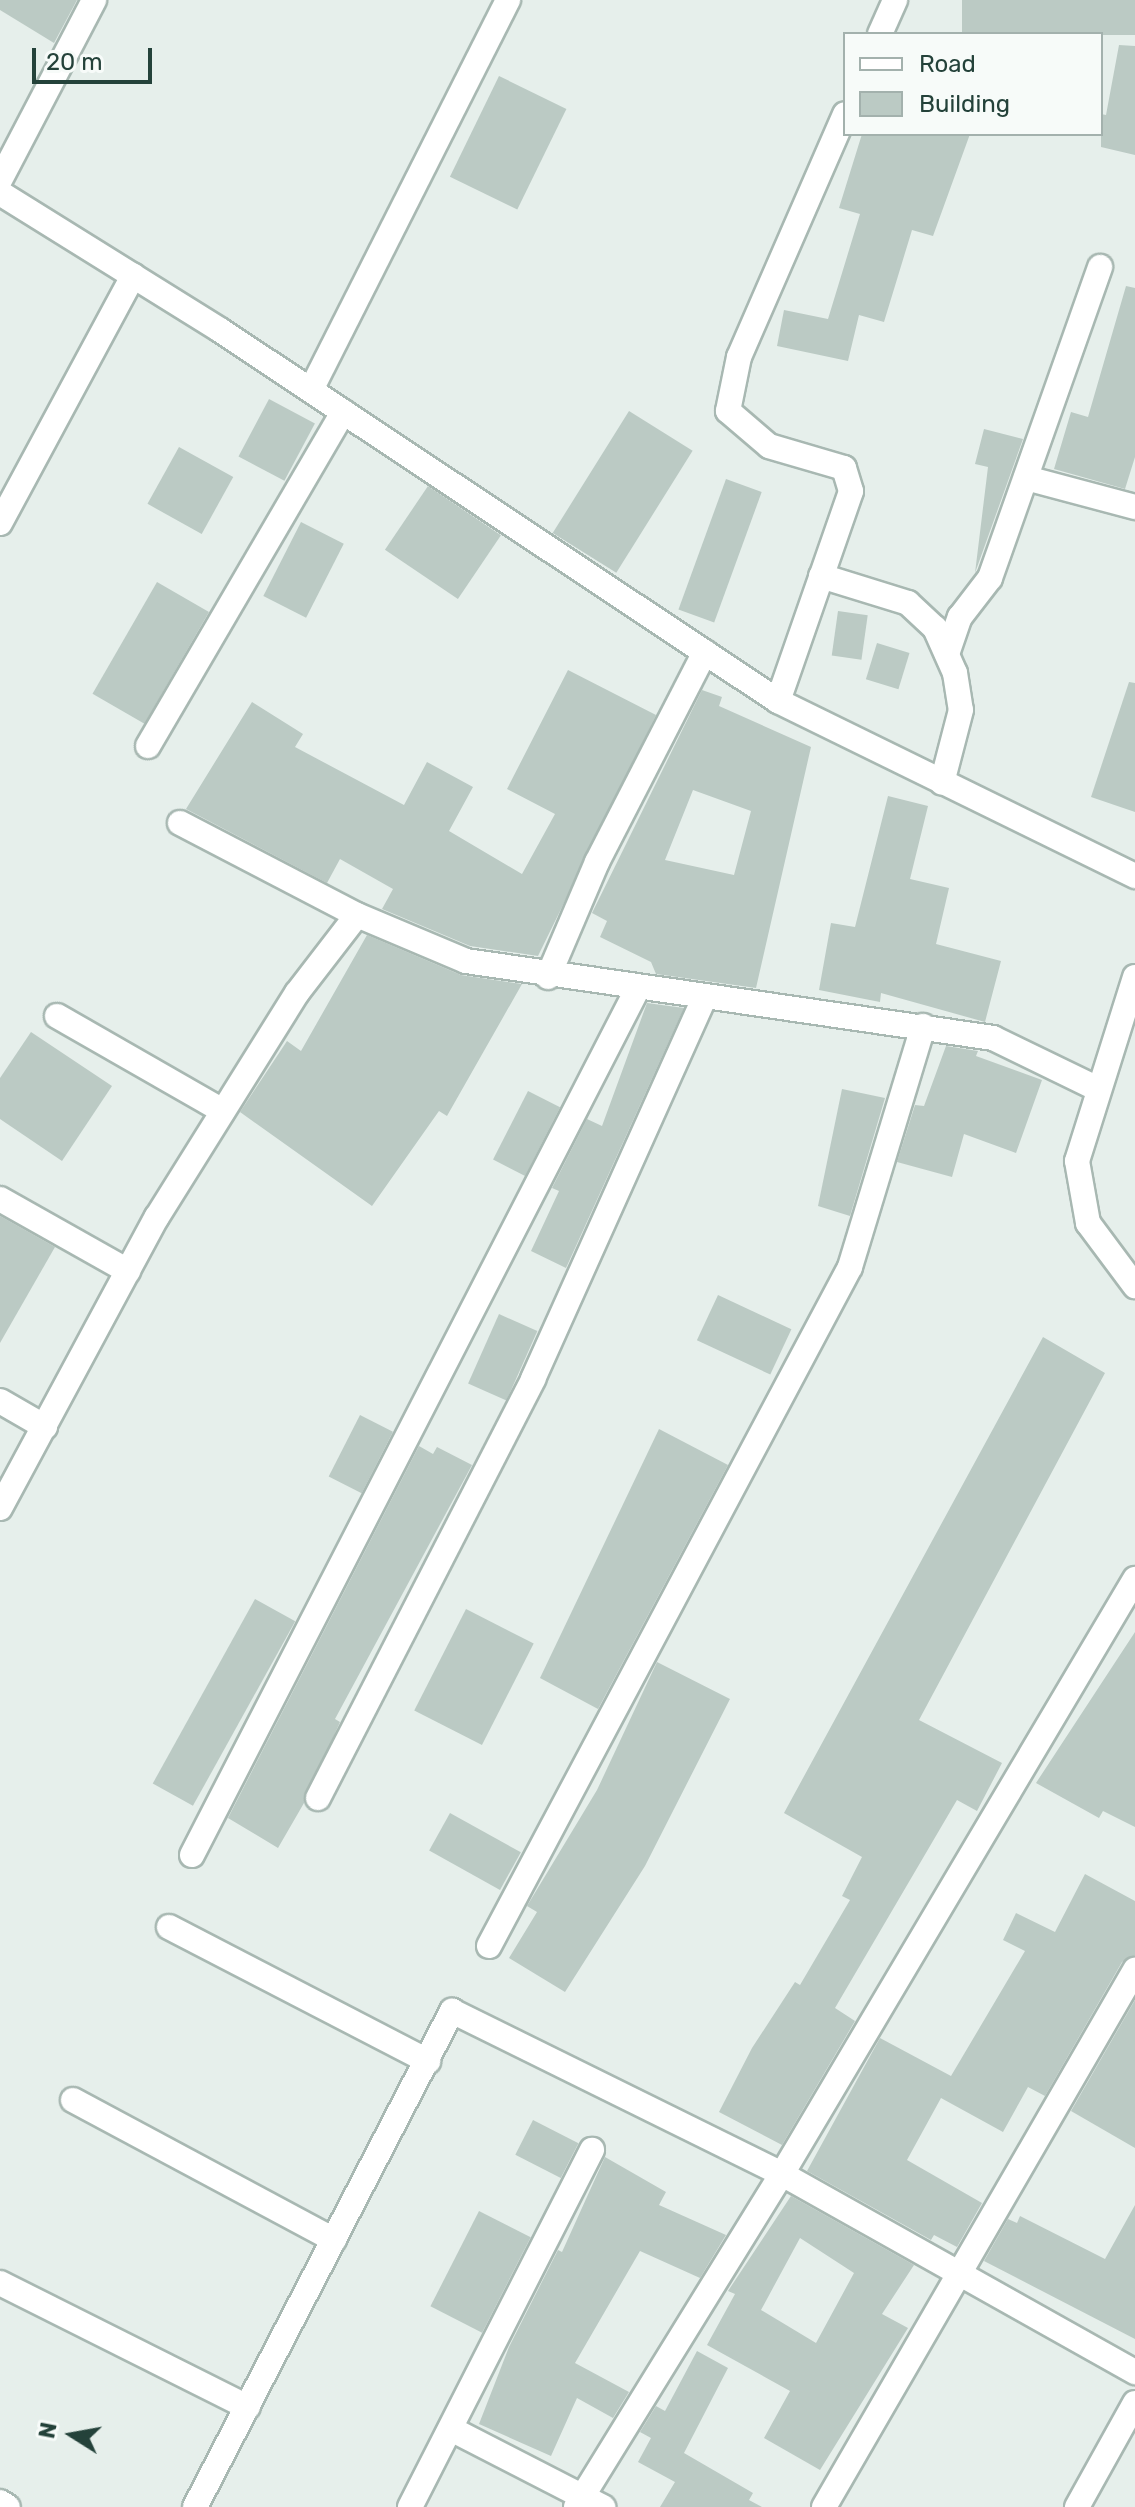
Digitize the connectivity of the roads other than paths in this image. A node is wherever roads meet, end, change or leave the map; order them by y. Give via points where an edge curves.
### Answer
1 (94, 0) edge
2 (508, 0) edge
3 (895, 0) edge
4 (881, 32) edge
5 (843, 119) edge
6 (0, 180) edge
7 (0, 193) edge
8 (1100, 267) dead end
9 (133, 276) junction
10 (311, 390) junction
11 (343, 412) junction
12 (1026, 478) junction
13 (1135, 507) edge
14 (0, 523) edge
15 (821, 576) junction
16 (705, 652) junction
17 (947, 654) junction
18 (778, 701) junction
19 (148, 746) dead end
20 (942, 783) junction
21 (180, 823) dead end
22 (1135, 876) edge
23 (357, 915) junction
24 (548, 977) junction
25 (637, 990) junction
26 (1133, 990) edge
27 (705, 997) junction
28 (57, 1016) dead end
29 (923, 1026) junction
30 (1098, 1089) junction
31 (223, 1111) junction
32 (0, 1199) edge
33 (128, 1271) junction
34 (1135, 1286) edge
35 (0, 1401) edge
36 (45, 1427) junction
37 (0, 1508) edge
38 (1135, 1579) edge
39 (318, 1798) dead end
40 (192, 1855) dead end
41 (169, 1927) dead end
42 (489, 1946) dead end
43 (1135, 1970) edge
44 (428, 2061) junction
45 (73, 2100) dead end
46 (592, 2150) dead end
47 (782, 2174) junction
48 (334, 2240) junction
49 (957, 2271) junction
50 (0, 2283) edge
51 (1135, 2372) edge
52 (1135, 2403) edge
53 (248, 2407) junction
54 (453, 2430) junction
55 (0, 2502) edge
56 (587, 2503) edge
57 (8, 2507) edge
58 (195, 2507) edge
59 (410, 2507) edge
60 (824, 2507) edge
61 (1077, 2507) edge

1 - 6 street
2 - 10 street
3 - 4 street
5 - 15 street via 739,357 728,411 769,446 844,468 851,491
7 - 9 street
8 - 12 street
9 - 10 street
9 - 14 street
10 - 11 street
11 - 16 street
11 - 19 street
12 - 13 street
12 - 17 street via 990,578 960,617
15 - 17 street via 908,603 935,628
15 - 18 street
16 - 18 street
16 - 24 street via 597,862
17 - 20 street via 961,710
18 - 20 street
20 - 22 street
21 - 23 street
23 - 24 street via 466,961
23 - 31 street via 297,993
24 - 25 street
25 - 27 street
25 - 40 street
26 - 30 street
27 - 29 street
27 - 39 street via 533,1379
28 - 31 street
29 - 30 street via 993,1038
29 - 42 street via 850,1267
30 - 34 street via 1077,1161 1088,1223
31 - 33 street
32 - 33 street
33 - 36 street
35 - 36 street
36 - 37 street
38 - 47 street
41 - 44 street
43 - 49 street
44 - 47 street via 452,2011
44 - 48 street
45 - 48 street
46 - 54 street
47 - 49 street
47 - 56 street
48 - 53 street
49 - 51 street
49 - 60 street
50 - 53 street
52 - 61 street
53 - 58 street
54 - 56 street
54 - 59 street
55 - 57 street

